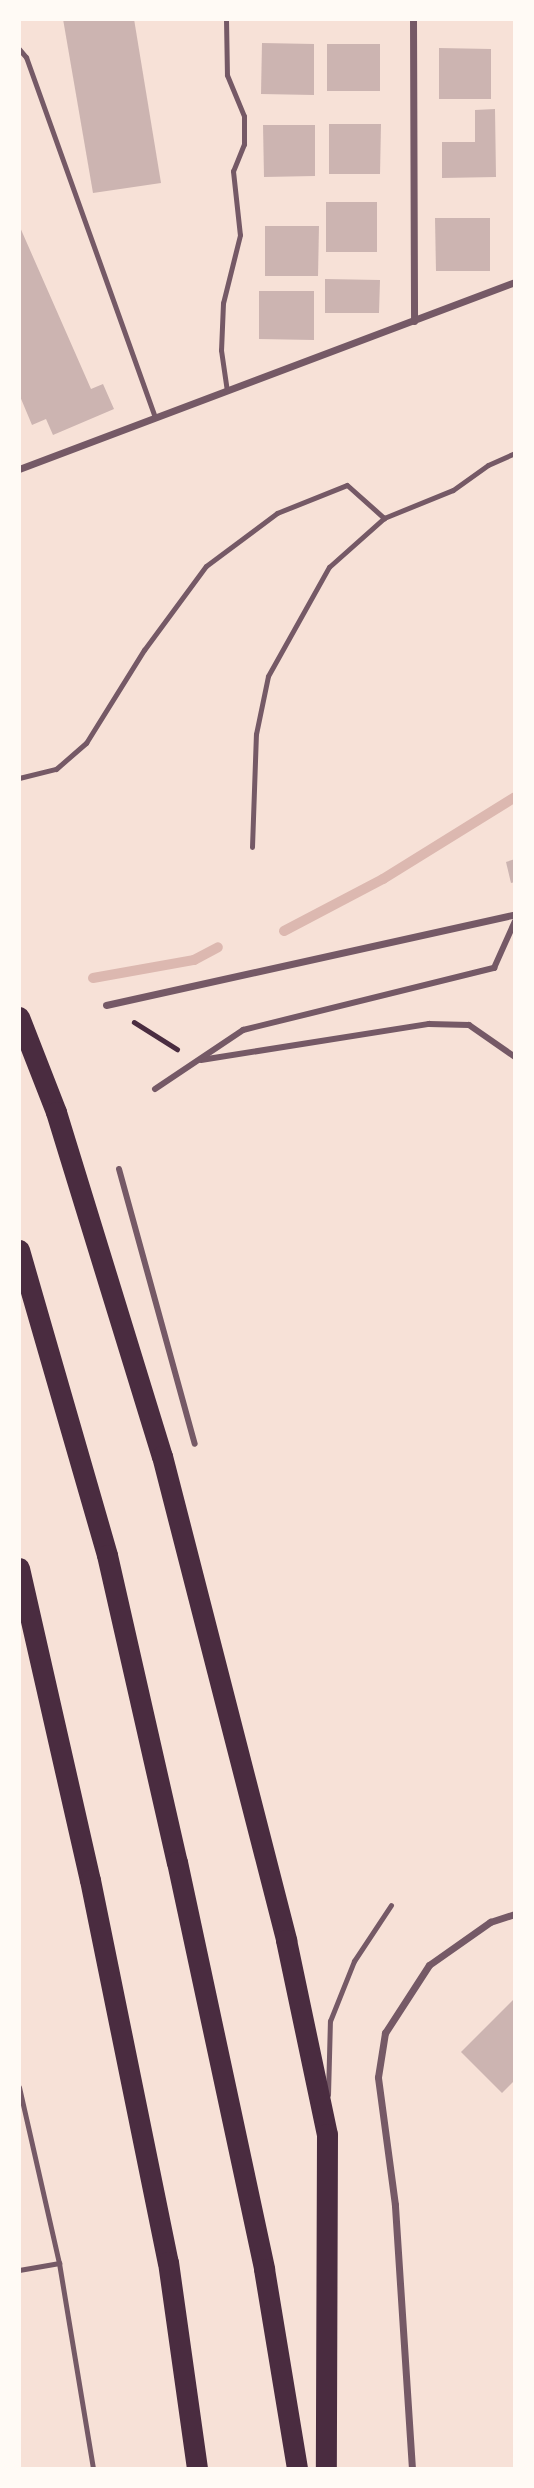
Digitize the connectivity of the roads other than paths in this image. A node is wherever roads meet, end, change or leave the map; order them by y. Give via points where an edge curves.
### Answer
1 (226, 19) edge
2 (413, 19) edge
3 (19, 49) edge
4 (515, 282) edge
5 (414, 321) junction
6 (227, 391) junction
7 (155, 418) junction
8 (515, 453) edge
9 (19, 469) edge
10 (384, 518) junction
11 (19, 778) edge
12 (252, 847) dead end
13 (515, 914) edge
14 (515, 922) edge
15 (106, 1004) road end
16 (19, 1017) edge
17 (515, 1057) edge
18 (195, 1061) junction
19 (155, 1089) dead end
20 (120, 1169) dead end
21 (19, 1250) edge
22 (195, 1444) dead end
23 (19, 1568) edge
24 (391, 1905) dead end
25 (515, 1914) edge
26 (19, 2087) edge
27 (327, 2134) junction
28 (59, 2263) junction
29 (19, 2270) edge
30 (93, 2469) edge
31 (197, 2469) edge
32 (296, 2469) edge
33 (326, 2469) edge
34 (412, 2469) edge

1 - 6 lane via 227,75 244,116 244,145 233,171 240,235 223,303 221,349
2 - 5 street
3 - 7 lane via 26,57
4 - 5 street
5 - 6 street
6 - 7 street
7 - 9 street
8 - 10 lane via 488,465 453,490
10 - 11 lane via 347,485 277,513 206,566 144,650 86,743 56,769
10 - 12 lane via 329,567 268,676 256,734
13 - 15 street
14 - 18 street via 494,968 243,1030
16 - 27 highway via 56,1112 162,1456 286,1940
17 - 18 street via 469,1025 429,1024
18 - 19 street
20 - 22 street
21 - 32 highway via 107,1555 168,1822 264,2269
23 - 31 highway via 90,1880 168,2262
24 - 27 lane via 354,1961 330,2021
25 - 34 street via 490,1922 429,1965 385,2033 378,2077 395,2205
26 - 28 lane
27 - 33 highway
28 - 29 lane
28 - 30 lane

